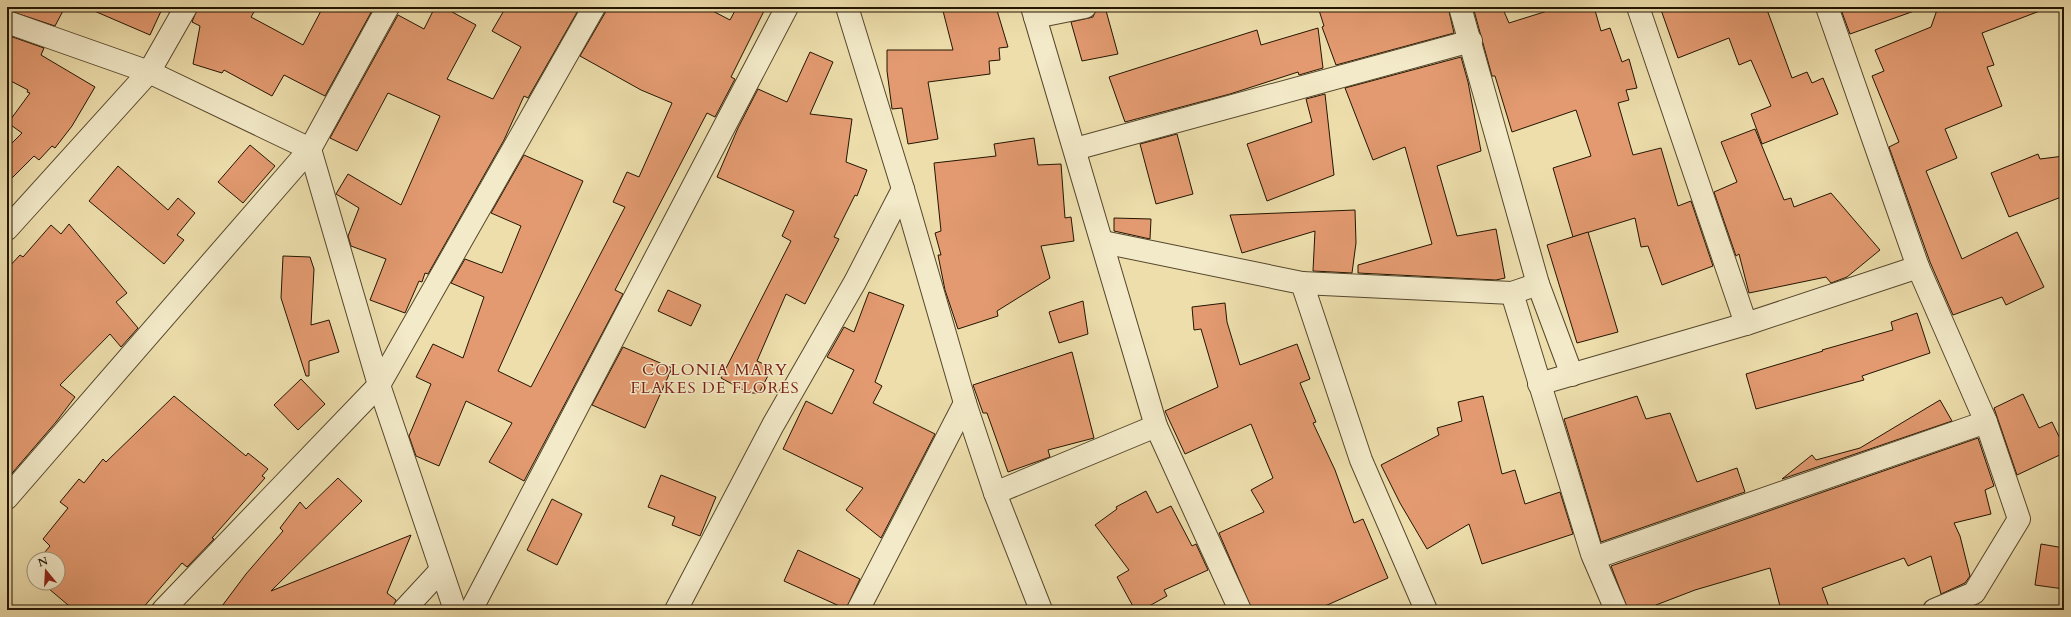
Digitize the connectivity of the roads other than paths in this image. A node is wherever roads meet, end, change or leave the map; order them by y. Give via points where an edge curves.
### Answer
1 (186, 7) edge
2 (388, 7) edge
3 (594, 7) edge
4 (787, 7) edge
5 (847, 7) edge
6 (1084, 7) edge
7 (1460, 7) edge
8 (1638, 7) edge
9 (1827, 7) edge
10 (1034, 12) edge
11 (7, 22) edge
12 (1471, 41) junction
13 (149, 72) junction
14 (310, 149) junction
15 (1075, 149) junction
16 (903, 189) junction
17 (7, 230) edge
18 (1103, 242) junction
19 (1918, 267) junction
20 (1302, 283) junction
21 (1538, 284) junction
22 (1512, 293) junction
23 (1746, 324) junction
24 (1572, 375) junction
25 (1539, 384) junction
26 (379, 385) junction
27 (965, 403) junction
28 (1986, 422) junction
29 (1156, 426) junction
30 (994, 493) junction
31 (7, 498) edge
32 (1594, 558) junction
33 (441, 570) junction
34 (1977, 602) edge
35 (163, 610) edge
36 (404, 610) edge
37 (455, 610) edge
38 (471, 610) edge
39 (676, 610) edge
40 (858, 610) edge
41 (1042, 610) edge
42 (1240, 610) edge
43 (1426, 610) edge
44 (1616, 610) edge
45 (1934, 610) edge

1 - 13 street
2 - 14 street
3 - 26 street
4 - 38 street
5 - 16 street
6 - 10 street
7 - 12 street
8 - 23 street
9 - 19 street
10 - 15 street
11 - 13 street
12 - 15 street
12 - 21 street
13 - 14 street
13 - 17 street
14 - 26 street
14 - 31 street
15 - 18 street
16 - 27 street
16 - 39 street via 855,282 773,425
18 - 20 street
18 - 29 street
19 - 23 street
19 - 28 street
20 - 22 street
20 - 43 street via 1360,460
21 - 22 street
21 - 24 street
22 - 25 street
23 - 24 street
24 - 25 street
25 - 32 street
26 - 33 street
26 - 35 street
27 - 30 street
27 - 40 street
28 - 32 street
28 - 34 street via 2019,519
29 - 30 street
29 - 42 street
30 - 41 street
32 - 44 street
33 - 36 street
33 - 37 street
34 - 45 street

